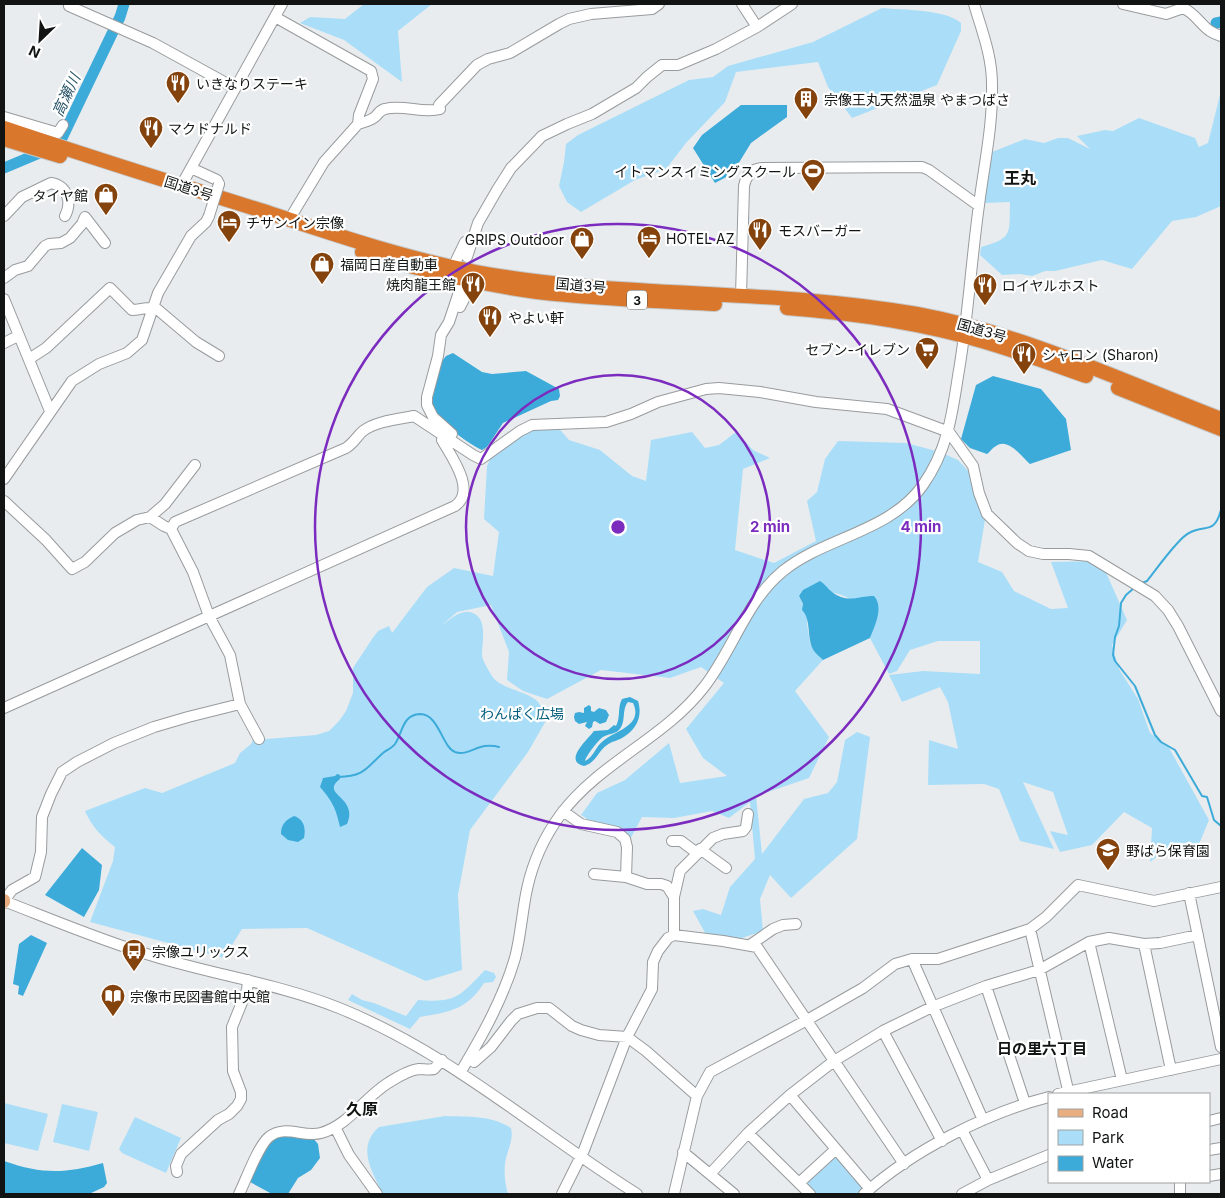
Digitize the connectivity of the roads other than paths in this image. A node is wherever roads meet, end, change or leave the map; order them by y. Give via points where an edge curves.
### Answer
1 (282, 4) edge
2 (660, 4) edge
3 (742, 4) edge
4 (792, 4) edge
5 (974, 4) edge
6 (1124, 4) edge
7 (69, 6) dead end
8 (275, 17) junction
9 (757, 27) junction
10 (1221, 36) edge
11 (235, 88) junction
12 (4, 117) edge
13 (358, 124) junction
14 (63, 125) dead end
15 (4, 128) edge
16 (4, 139) edge
17 (38, 144) junction
18 (59, 151) junction
19 (191, 168) junction
20 (182, 186) junction
21 (978, 206) junction
22 (483, 214) junction
23 (4, 216) edge
24 (65, 216) dead end
25 (289, 220) junction
26 (106, 243) dead end
27 (466, 257) dead end
28 (453, 267) junction
29 (4, 278) edge
30 (467, 284) junction
31 (741, 296) junction
32 (4, 299) edge
33 (152, 307) junction
34 (966, 330) junction
35 (18, 336) junction
36 (4, 343) edge
37 (219, 356) dead end
38 (29, 359) junction
39 (50, 411) junction
40 (1198, 415) junction
41 (1221, 417) edge
42 (1221, 429) edge
43 (949, 432) junction
44 (1221, 434) edge
45 (444, 436) junction
46 (473, 455) junction
47 (195, 465) dead end
48 (4, 479) edge
49 (4, 501) edge
50 (150, 517) junction
51 (171, 529) junction
52 (209, 616) junction
53 (240, 704) junction
54 (4, 708) edge
55 (1221, 711) edge
56 (259, 738) dead end
57 (563, 811) junction
58 (748, 814) dead end
59 (672, 841) dead end
60 (698, 851) junction
61 (726, 868) dead end
62 (594, 874) dead end
63 (626, 877) junction
64 (1221, 886) edge
65 (8, 888) edge
66 (1190, 893) junction
67 (674, 896) junction
68 (4, 901) edge
69 (796, 924) dead end
70 (1030, 929) junction
71 (674, 935) junction
72 (1198, 935) junction
73 (1090, 942) junction
74 (1144, 944) junction
75 (750, 945) junction
76 (912, 959) junction
77 (1039, 970) junction
78 (248, 980) junction
79 (986, 986) junction
80 (1217, 999) edge
81 (932, 1007) junction
82 (807, 1020) junction
83 (883, 1031) junction
84 (626, 1037) junction
85 (1221, 1047) edge
86 (468, 1059) junction
87 (1221, 1059) edge
88 (442, 1060) junction
89 (834, 1061) junction
90 (1170, 1070) junction
91 (460, 1073) junction
92 (1122, 1080) junction
93 (1065, 1093) edge
94 (790, 1095) junction
95 (697, 1096) junction
96 (1048, 1097) edge
97 (1025, 1103) junction
98 (983, 1120) junction
99 (335, 1127) junction
100 (962, 1130) junction
101 (748, 1133) junction
102 (942, 1141) junction
103 (835, 1150) junction
104 (683, 1152) junction
105 (1048, 1156) edge
106 (580, 1157) junction
107 (904, 1164) junction
108 (177, 1172) dead end
109 (710, 1174) junction
110 (988, 1180) junction
111 (799, 1183) junction
112 (372, 1192) edge
113 (867, 1192) edge
114 (239, 1194) edge
115 (562, 1194) edge
116 (637, 1194) edge
117 (674, 1194) edge
118 (734, 1194) edge
119 (810, 1194) edge
120 (962, 1194) edge

1 - 8 street
2 - 13 street via 652,9 591,14 569,20 510,52 488,58 439,105 440,109 385,109
3 - 9 street
4 - 9 street
5 - 21 street via 989,54 992,82 991,126
6 - 10 street via 1166,14 1183,8
7 - 11 street via 153,43
8 - 11 street
8 - 13 street via 372,71 374,79
9 - 22 street via 678,65 662,65 636,88 592,114 542,136 511,168
11 - 19 street
12 - 14 street via 58,133
13 - 25 street via 324,162
15 - 17 highway, 国道3号 / 3
16 - 17 highway, 国道3号 / 3
17 - 18 highway, 国道3号 / 3
18 - 20 highway, 国道3号 / 3
18 - 30 highway, 国道3号 / 3
19 - 20 street
19 - 33 street, bridge via 219,184 206,222 191,236
20 - 25 highway, 国道3号 / 3
21 - 31 street via 922,168 753,170 744,186
21 - 34 street
22 - 27 street
22 - 28 street via 474,218
23 - 24 street via 22,196 51,183 66,193 69,208
25 - 28 highway, 国道3号 / 3
26 - 29 street via 85,216 70,238 45,246 28,266
28 - 31 highway, 国道3号 / 3 via 585,286
30 - 34 highway, 国道3号 / 3 via 595,297 841,313
30 - 46 street via 460,308 441,335 427,405 434,417
31 - 34 highway, 国道3号 / 3 via 890,310
32 - 35 street
33 - 37 street
33 - 38 street via 132,310 110,288 46,348
33 - 39 street via 142,340 137,346 80,375
34 - 40 highway, 国道3号 / 3 via 1012,338
34 - 43 street
35 - 36 street
35 - 38 street
38 - 39 street
39 - 48 street
40 - 41 highway
40 - 42 highway, 国道3号 / 3
40 - 44 highway via 1209,429
43 - 46 street via 887,409 719,388 658,402 606,422 532,425 481,459
43 - 55 street via 973,466 987,514 1017,543 1028,551 1043,554 1089,556 1155,596 1178,626
43 - 57 street via 923,485 904,505 866,529 798,560 780,574 749,611 726,655 692,702 582,791
45 - 46 street
45 - 51 street via 414,416 382,423 363,431 346,448 175,522
45 - 52 street via 442,440 462,478 464,494 460,503
47 - 50 street via 165,504
49 - 50 street via 72,569 85,562 115,533 137,520
50 - 51 street
51 - 52 street via 193,572
52 - 53 street via 230,655
52 - 54 street
53 - 56 street
53 - 65 street via 154,727 114,742 62,772 42,817 41,852 35,877
57 - 63 street via 581,824 617,832 625,840
57 - 86 street via 544,838 535,861 527,888 520,938 503,992
58 - 60 street via 743,831 713,838
59 - 60 street via 681,841
60 - 61 street
60 - 67 street via 680,871
62 - 63 street
63 - 67 street via 667,886
64 - 66 street
65 - 68 street
66 - 70 street via 1154,901 1078,885
66 - 72 street
67 - 71 street
68 - 78 street via 153,956
69 - 75 street via 773,929
70 - 76 street via 938,960
70 - 77 street
71 - 75 street
71 - 84 street via 658,951 653,962 652,989
72 - 74 street
72 - 80 street
73 - 74 street via 1109,938
73 - 77 street
73 - 92 street
74 - 90 street
75 - 82 street via 756,947
76 - 81 street
76 - 82 street via 895,964 863,988
77 - 79 street
77 - 93 street
78 - 88 street via 339,1008
78 - 108 street via 232,1027 233,1071 241,1099 229,1114 181,1154
79 - 81 street
79 - 97 street
80 - 85 street
81 - 83 street
81 - 98 street
82 - 89 street
82 - 95 street via 710,1072
83 - 89 street
83 - 102 street
84 - 86 street via 581,1030 549,1008 537,1008 518,1014 491,1047 474,1062
84 - 95 street
84 - 106 street
86 - 91 street
87 - 90 street
88 - 91 street
88 - 99 street via 434,1069 412,1070 388,1083
89 - 94 street
89 - 107 street
90 - 92 street
91 - 106 street
92 - 93 street
94 - 101 street
94 - 103 street
95 - 104 street
96 - 97 street
97 - 98 street
98 - 100 street
99 - 112 street via 348,1155
99 - 114 street via 317,1134 285,1131 272,1135 263,1144
100 - 102 street
100 - 110 street
101 - 109 street
101 - 111 street
102 - 107 street
103 - 111 street
103 - 113 street
104 - 109 street
104 - 117 street
105 - 110 street
106 - 115 street
106 - 116 street
107 - 113 street
109 - 118 street
110 - 120 street
111 - 119 street

